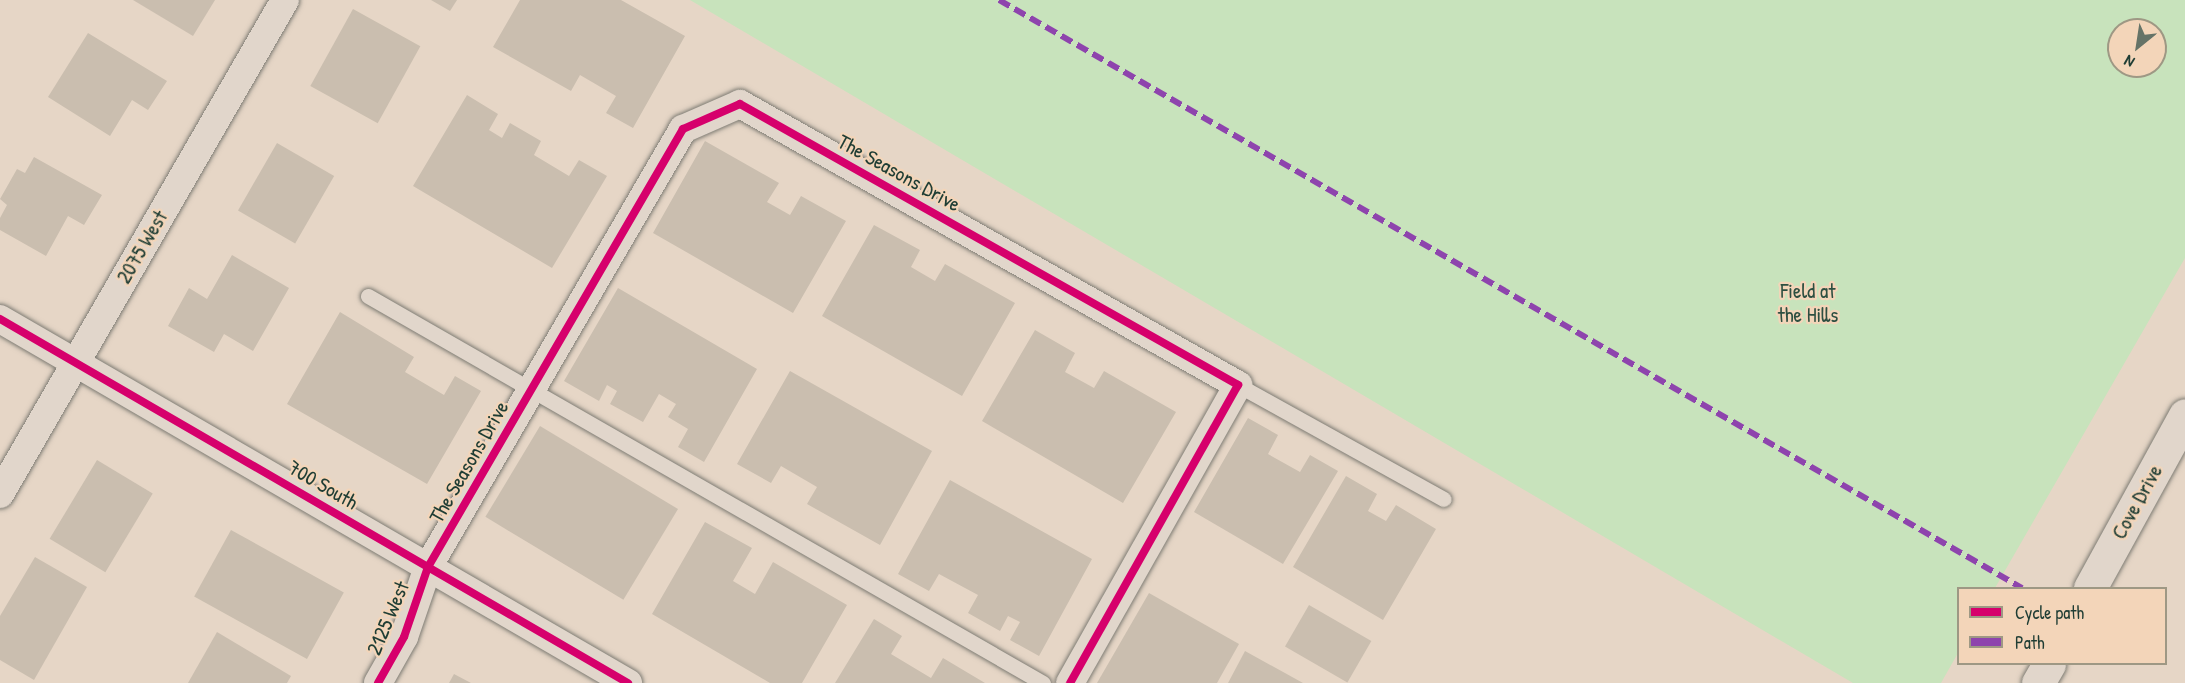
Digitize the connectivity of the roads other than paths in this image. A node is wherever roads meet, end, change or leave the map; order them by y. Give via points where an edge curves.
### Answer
1 (285, 0) edge
2 (368, 296) dead end
3 (0, 319) edge
4 (75, 362) junction
5 (1238, 385) junction
6 (531, 390) junction
7 (2185, 415) edge
8 (0, 494) edge
9 (1444, 499) dead end
10 (428, 567) junction
11 (2091, 587) edge
12 (2048, 665) edge
13 (378, 683) edge
14 (627, 683) edge
15 (1043, 683) edge
16 (1070, 683) edge
17 (2038, 683) edge

1 - 4 street, 2075 West
2 - 6 lane
3 - 4 street, 700 South
4 - 8 street, 2075 West
4 - 10 street, 700 South
5 - 6 street, The Seasons Drive via 740,104 683,129
5 - 9 lane
5 - 16 street
6 - 10 street, The Seasons Drive
6 - 15 lane
7 - 11 main road, Cove Drive
10 - 13 street, 2125 West via 404,638
10 - 14 street, 700 South
12 - 17 main road

